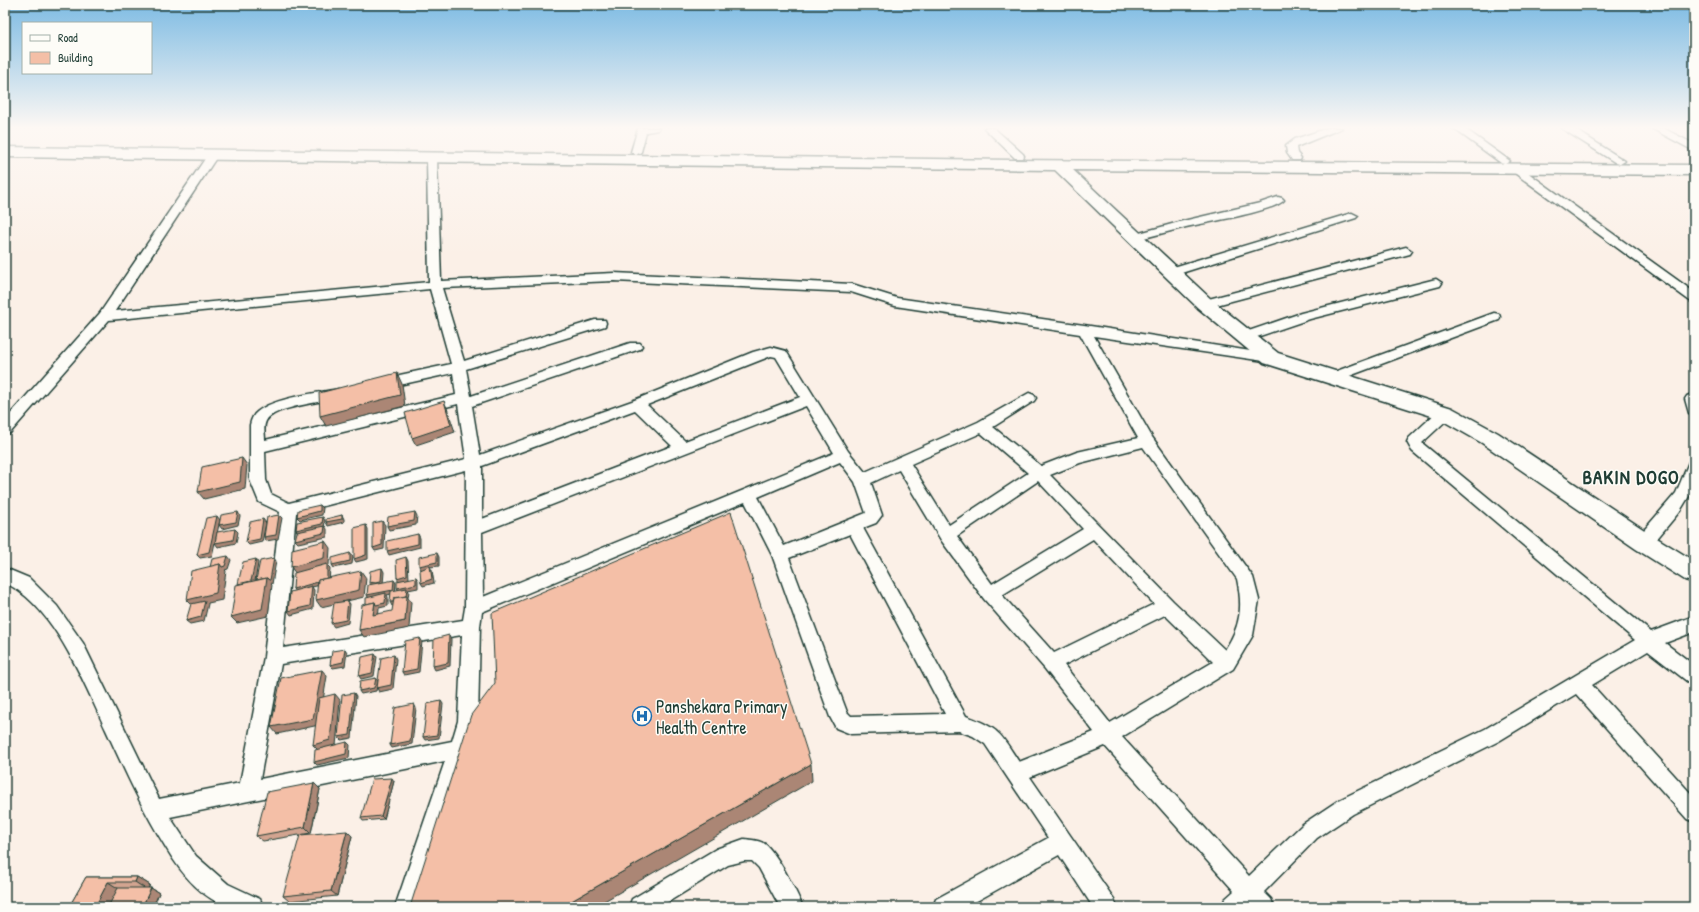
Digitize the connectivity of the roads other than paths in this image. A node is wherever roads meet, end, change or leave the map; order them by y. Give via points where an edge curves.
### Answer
1 (203, 171) edge
2 (432, 171) edge
3 (1065, 171) edge
4 (1518, 171) edge
5 (1278, 200) dead end
6 (1352, 216) dead end
7 (1136, 237) junction
8 (1406, 251) dead end
9 (1171, 272) junction
10 (1436, 283) dead end
11 (435, 285) junction
12 (1694, 298) edge
13 (1205, 304) junction
14 (105, 316) junction
15 (1494, 317) dead end
16 (600, 323) dead end
17 (1084, 329) junction
18 (1245, 337) junction
19 (635, 346) dead end
20 (1271, 358) junction
21 (459, 367) junction
22 (1330, 378) junction
23 (368, 387) edge
24 (353, 390) edge
25 (1029, 398) dead end
26 (809, 399) junction
27 (465, 401) junction
28 (637, 404) junction
29 (1446, 413) junction
30 (983, 426) junction
31 (5, 429) edge
32 (1147, 441) junction
33 (258, 447) junction
34 (682, 447) junction
35 (843, 454) junction
36 (474, 462) junction
37 (902, 462) junction
38 (1694, 466) edge
39 (1039, 473) junction
40 (862, 480) junction
41 (749, 494) junction
42 (288, 509) junction
43 (854, 526) junction
44 (473, 529) junction
45 (1094, 530) junction
46 (947, 535) junction
47 (1644, 542) junction
48 (780, 555) junction
49 (1694, 573) edge
50 (5, 575) edge
51 (990, 594) junction
52 (1167, 606) junction
53 (474, 608) junction
54 (1694, 624) edge
55 (471, 626) junction
56 (1649, 641) junction
57 (273, 657) junction
58 (1051, 663) junction
59 (1227, 663) junction
60 (1694, 676) edge
61 (1579, 684) junction
62 (959, 722) junction
63 (1108, 735) junction
64 (458, 749) junction
65 (1015, 773) junction
66 (248, 791) junction
67 (154, 810) junction
68 (1694, 812) edge
69 (1062, 842) junction
70 (1257, 899) edge
71 (252, 907) edge
72 (406, 907) edge
73 (640, 907) edge
74 (792, 907) edge
75 (944, 907) edge
76 (1106, 907) edge
77 (1233, 907) edge

1 - 14 street
2 - 11 street
3 - 7 street
4 - 12 street
5 - 7 street via 1263,206
6 - 9 street
7 - 9 street
8 - 13 street
9 - 13 street
10 - 18 street via 1306,316
11 - 14 street
11 - 17 street via 614,277 852,288 895,302
11 - 21 street
13 - 18 street
14 - 31 street
15 - 22 street
16 - 21 street
17 - 20 street
17 - 32 street
18 - 20 street
19 - 27 street
20 - 22 street
21 - 23 street
21 - 27 street
22 - 29 street
24 - 33 street via 266,412 260,417 258,425
25 - 30 street
26 - 28 street via 782,354 770,351
26 - 34 street
26 - 35 street
27 - 33 street
27 - 36 street
28 - 34 street
28 - 36 street
29 - 47 street via 1490,438
29 - 56 street via 1414,442 1417,447
30 - 37 street
30 - 39 street
32 - 39 street via 1077,458
32 - 59 street via 1245,577 1250,600 1244,635
33 - 42 street via 258,480 265,498
34 - 44 street
35 - 40 street
35 - 41 street
36 - 42 street
36 - 44 street
37 - 40 street
37 - 46 street
38 - 47 street via 1678,504
39 - 45 street
39 - 46 street
40 - 43 street via 874,515
41 - 48 street
41 - 53 street
42 - 57 street
43 - 48 street
43 - 62 street
44 - 53 street
45 - 51 street
45 - 52 street
46 - 51 street
47 - 49 street
48 - 62 street via 843,722 851,725
50 - 67 street via 23,583 51,611 76,649
51 - 58 street
52 - 58 street
52 - 59 street
53 - 55 street
54 - 56 street
55 - 57 street
55 - 64 street via 468,722
56 - 60 street
56 - 61 street
57 - 66 street
58 - 63 street
59 - 63 street
61 - 68 street
61 - 70 street via 1492,736 1346,807 1310,831
62 - 65 street via 992,738
63 - 65 street
63 - 70 street
64 - 66 street
64 - 72 street
65 - 69 street
66 - 67 street
67 - 71 street via 188,864 220,892
69 - 75 street
69 - 76 street
70 - 77 street
73 - 74 street via 723,856 744,850 757,851 766,861

